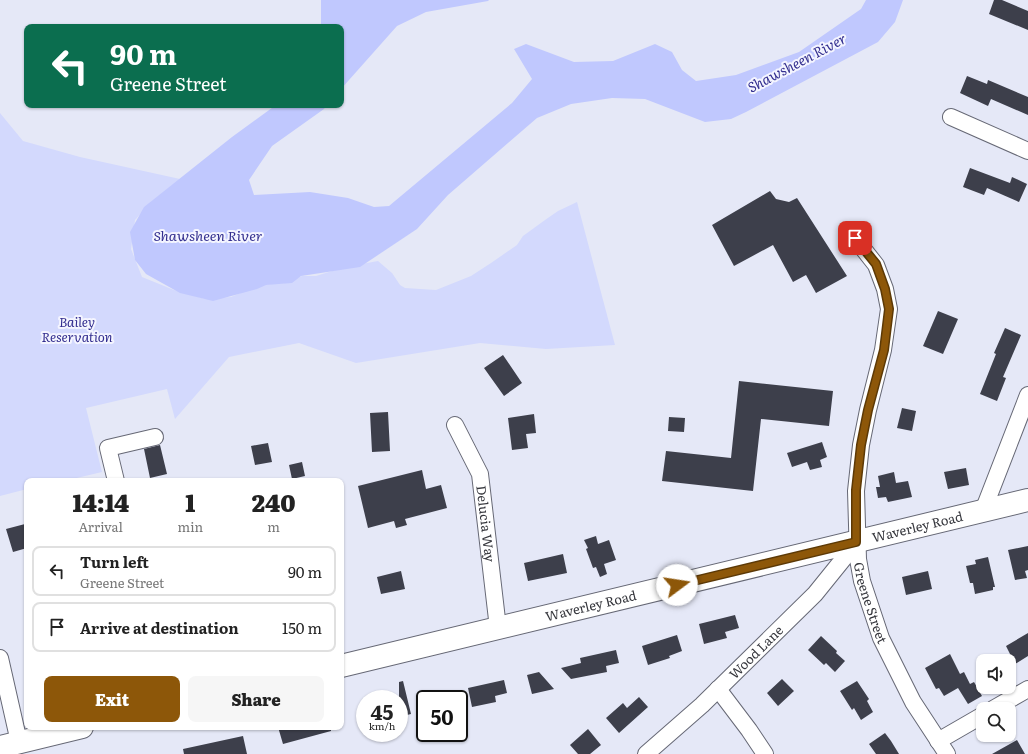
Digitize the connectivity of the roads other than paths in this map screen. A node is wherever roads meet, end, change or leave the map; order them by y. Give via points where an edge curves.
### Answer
1 (951, 117) dead end
2 (1028, 151) edge
3 (850, 232) dead end
4 (1028, 395) edge
5 (455, 425) dead end
6 (155, 437) dead end
7 (115, 478) edge
8 (1028, 500) edge
9 (983, 512) junction
10 (856, 542) junction
11 (498, 628) junction
12 (0, 658) edge
13 (344, 665) edge
14 (718, 689) junction
15 (1028, 689) edge
16 (1005, 702) edge
17 (976, 719) edge
18 (69, 730) edge
19 (938, 741) junction
20 (10, 744) edge
21 (646, 754) edge
22 (765, 754) edge
23 (947, 754) edge

1 - 2 street
3 - 10 street, Greene Street via 876,264 889,309 884,350 861,445 856,490
4 - 9 street
5 - 11 street, Delucia Way via 480,474
6 - 7 street via 108,448
8 - 9 main road, Waverley Road
9 - 10 main road, Waverley Road
10 - 11 main road, Waverley Road
10 - 14 street, Wood Lane via 815,594
10 - 19 street, Greene Street via 862,581 881,638 906,688
11 - 13 main road, Waverley Road
12 - 20 street
14 - 21 street, Wood Lane
14 - 22 street
15 - 16 street
17 - 19 street
18 - 20 main road
19 - 23 street, Greene Street

